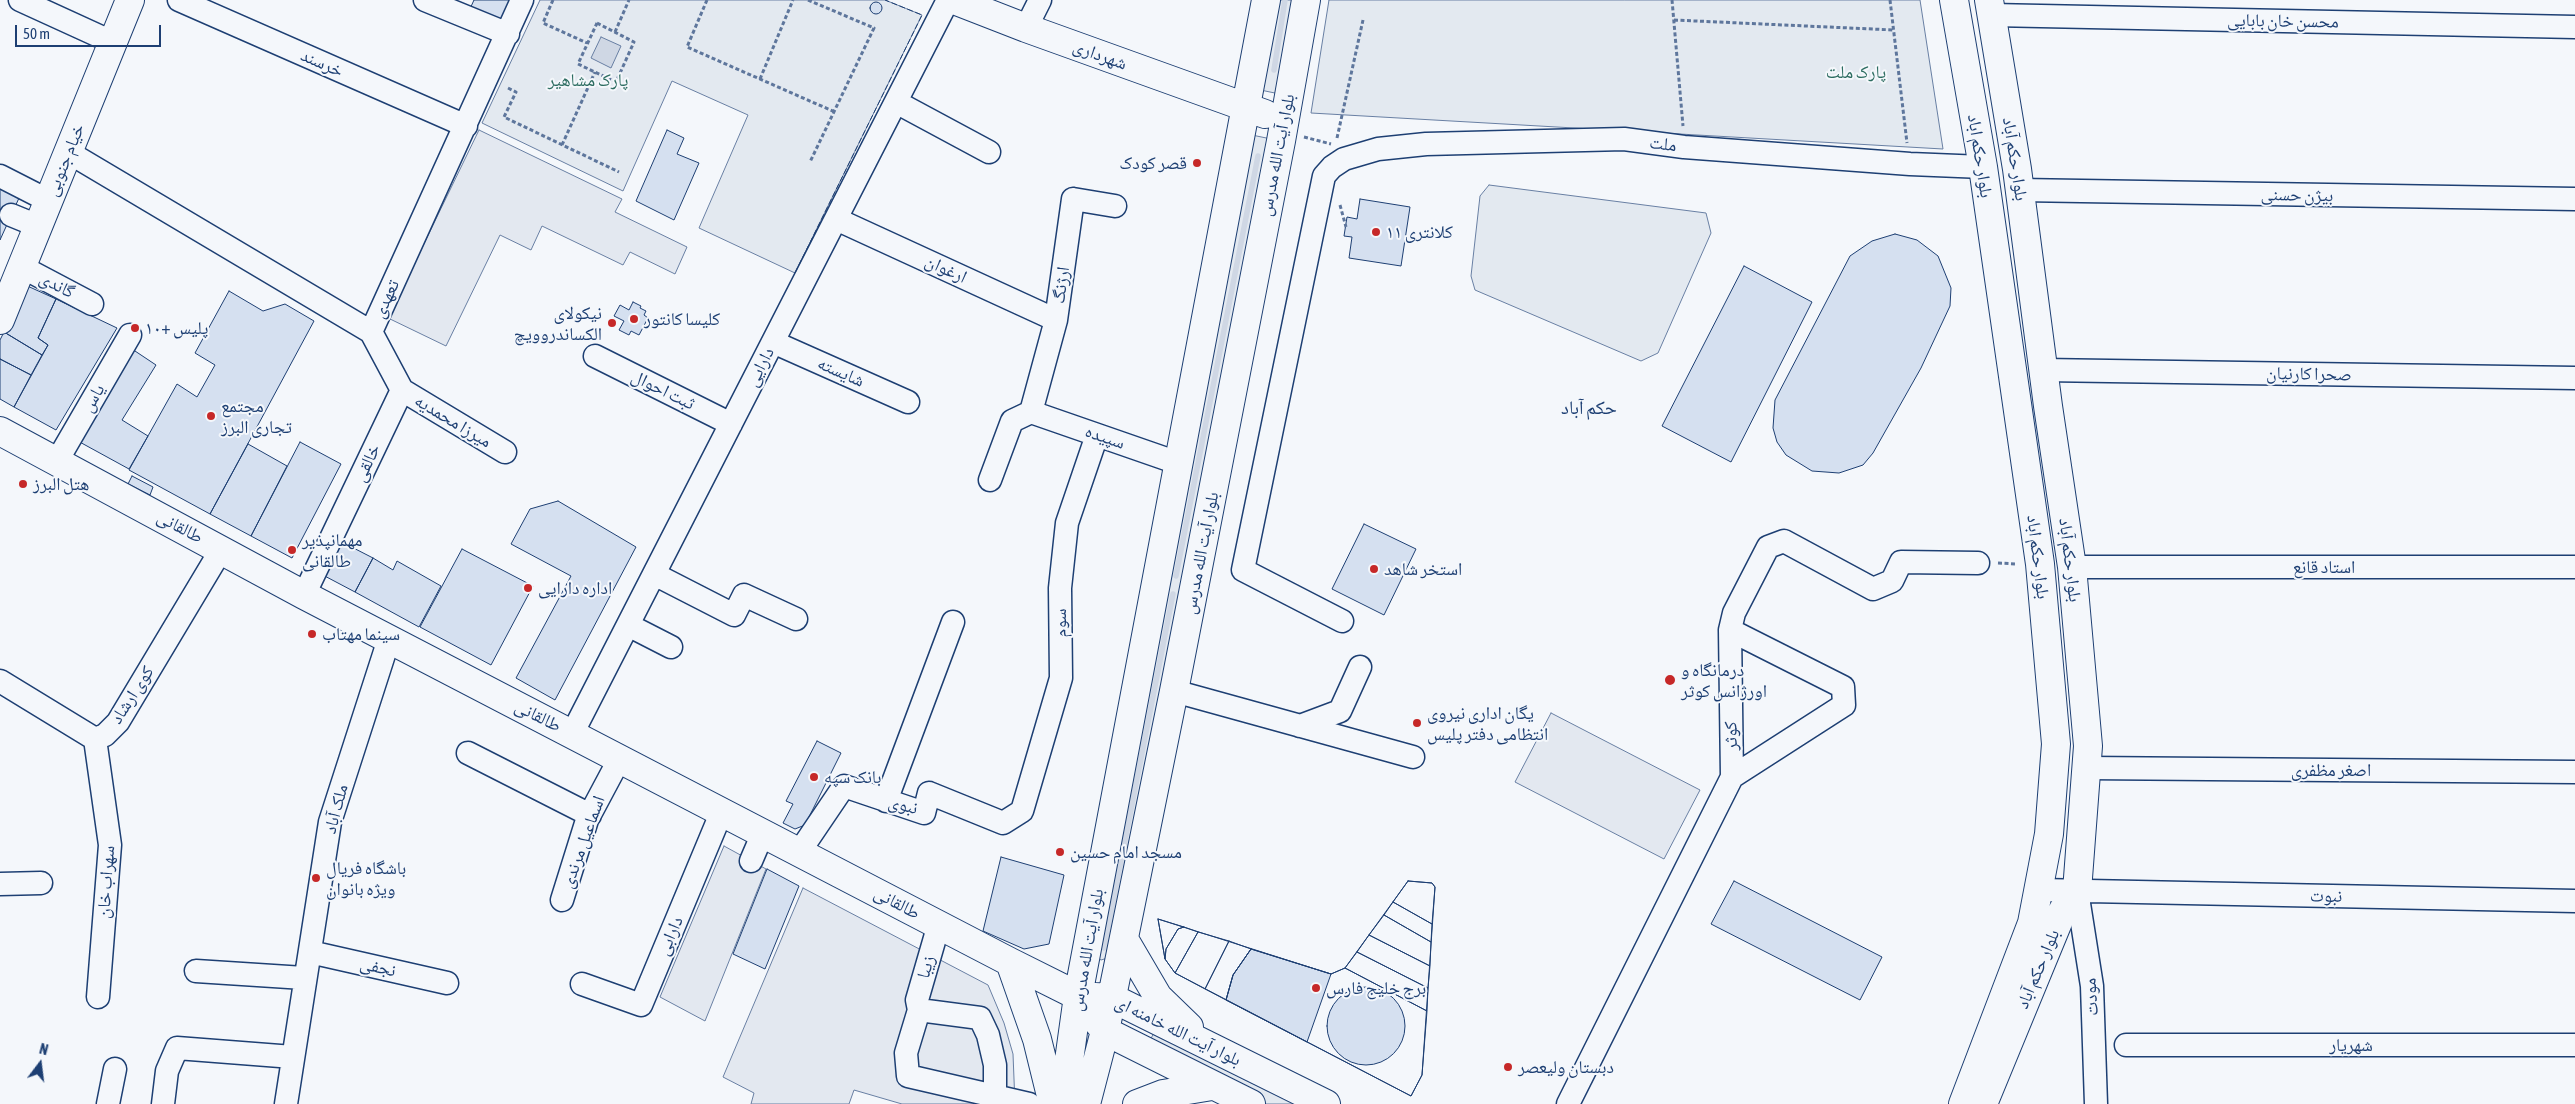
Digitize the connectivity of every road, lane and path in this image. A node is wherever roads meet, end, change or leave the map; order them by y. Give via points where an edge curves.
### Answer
1 (20, 0) edge
2 (130, 0) edge
3 (179, 0) edge
4 (425, 0) edge
5 (522, 0) edge
6 (553, 0) edge
7 (629, 0) edge
8 (707, 0) edge
9 (793, 0) edge
10 (808, 0) edge
11 (948, 0) edge
12 (954, 0) edge
13 (1040, 0) edge
14 (1266, 0) edge
15 (1306, 0) edge
16 (1672, 0) edge
17 (1890, 0) edge
18 (1954, 0) edge
19 (1990, 7) edge
20 (1364, 20) dead end
21 (1674, 20) junction
22 (2575, 27) edge
23 (1026, 28) junction
24 (1894, 30) junction
25 (615, 32) junction
26 (508, 34) junction
27 (112, 42) junction
28 (587, 43) junction
29 (595, 72) junction
30 (760, 79) junction
31 (508, 88) dead end
32 (896, 102) junction
33 (1248, 108) junction
34 (835, 112) junction
35 (466, 126) junction
36 (1291, 128) junction
37 (562, 145) junction
38 (1684, 147) junction
39 (68, 152) junction
40 (989, 152) dead end
41 (810, 162) dead end
42 (1910, 164) junction
43 (1983, 167) junction
44 (620, 172) dead end
45 (0, 176) edge
46 (2020, 190) junction
47 (2575, 199) edge
48 (49, 201) junction
49 (1115, 206) dead end
50 (11, 215) dead end
51 (836, 218) junction
52 (38, 226) junction
53 (22, 267) junction
54 (92, 304) dead end
55 (0, 320) edge
56 (1056, 320) junction
57 (371, 332) junction
58 (130, 335) dead end
59 (773, 342) junction
60 (595, 356) dead end
61 (2043, 370) junction
62 (2575, 378) edge
63 (402, 390) junction
64 (908, 402) dead end
65 (1031, 412) junction
66 (731, 424) junction
67 (0, 431) edge
68 (1097, 435) junction
69 (505, 452) dead end
70 (57, 461) junction
71 (1178, 463) junction
72 (990, 480) dead end
73 (221, 550) junction
74 (1978, 563) joint
75 (2040, 564) junction
76 (2072, 566) junction
77 (2575, 567) edge
78 (654, 574) junction
79 (304, 595) junction
80 (796, 619) dead end
81 (1342, 620) dead end
82 (953, 622) dead end
83 (628, 625) junction
84 (1730, 630) junction
85 (389, 638) junction
86 (672, 647) dead end
87 (1360, 667) dead end
88 (0, 681) edge
89 (1174, 691) junction
90 (1300, 726) junction
91 (572, 734) junction
92 (95, 739) junction
93 (468, 753) dead end
94 (620, 758) junction
95 (1413, 758) dead end
96 (2087, 768) junction
97 (2575, 772) edge
98 (1732, 778) junction
99 (886, 801) junction
100 (722, 811) junction
101 (1022, 812) joint
102 (590, 815) junction
103 (764, 832) junction
104 (800, 851) junction
105 (751, 860) dead end
106 (40, 882) dead end
107 (0, 884) edge
108 (2040, 890) junction
109 (2077, 891) junction
110 (562, 900) dead end
111 (2575, 901) edge
112 (939, 924) junction
113 (1124, 939) junction
114 (310, 952) junction
115 (1010, 962) junction
116 (196, 971) dead end
117 (304, 978) junction
118 (447, 983) dead end
119 (582, 984) dead end
120 (98, 996) dead end
121 (1078, 996) junction
122 (1112, 998) junction
123 (919, 1010) junction
124 (1105, 1031) junction
125 (1206, 1044) junction
126 (2126, 1045) dead end
127 (2575, 1045) edge
128 (293, 1057) junction
129 (115, 1069) dead end
130 (1257, 1070) junction
131 (1212, 1086) junction
132 (995, 1095) junction
133 (1051, 1099) edge
134 (1249, 1103) edge
135 (108, 1104) edge
136 (163, 1104) edge
137 (286, 1104) edge
138 (1030, 1104) edge
139 (1086, 1104) edge
140 (1137, 1104) edge
141 (1326, 1104) edge
142 (1568, 1104) edge
143 (1963, 1104) edge
144 (1983, 1104) edge
145 (2096, 1104) edge

1 - 27 street
2 - 27 main road, خیام جنوبی
3 - 35 street, خرسند
4 - 26 street
5 - 26 street, تعهدی
6 - 28 path via 543,23
7 - 25 path
8 - 30 path via 687,47
9 - 30 path
10 - 34 path via 874,28
11 - 32 street, دارایی
12 - 23 main road, شهرداری
13 - 23 street
14 - 33 main road, بلوار آیت الله مدرس
15 - 36 main road, بلوار آیت الله مدرس
16 - 21 path
17 - 24 path
18 - 43 main road, بلوار حکم اباد
19 - 22 street, محسن خان بابایی
19 - 46 main road, بلوار حکم آباد
20 - 36 path via 1339,137 1328,142
21 - 24 path
21 - 38 path
23 - 33 main road, شهرداری
24 - 42 path
25 - 28 path via 597,23
25 - 29 path via 634,42 616,82
26 - 35 street, تعهدی
27 - 39 main road, خیام جنوبی
28 - 29 path via 578,64
29 - 37 path
30 - 34 path
31 - 37 path via 516,92 504,117
32 - 40 street
32 - 51 street, دارایی
33 - 36 main road, شهرداری
33 - 71 main road, بلوار آیت الله مدرس
34 - 41 path
35 - 57 street, تعهدی
36 - 89 main road, بلوار آیت الله مدرس
37 - 44 path
38 - 42 street, ملت
38 - 81 street, ملت via 1624,139 1426,144 1378,149 1344,159 1324,176 1243,570
39 - 48 main road, خیام جنوبی
39 - 57 street, تعهدی
42 - 43 street, ملت
43 - 75 main road, بلوار حکم اباد
45 - 48 street
46 - 47 street, بیژن حسنی
46 - 61 main road, بلوار حکم آباد
48 - 52 main road, خیام جنوبی
49 - 56 street, ارژنگ via 1073,199
50 - 52 street
51 - 56 street, ارغوان
51 - 59 street, دارایی
52 - 53 main road, خیام جنوبی
53 - 54 street, گاندی
53 - 55 main road, خیام جنوبی
56 - 65 street, ارژنگ
57 - 63 street
58 - 70 street, یاس
59 - 64 street, شایسته
59 - 66 street, دارایی
60 - 66 street, ثبت احوال
61 - 62 street, صحرا کارنیان
61 - 76 main road, بلوار حکم آباد
63 - 69 street, میرزا محمدیه
63 - 79 street, خالقی
65 - 68 street, سپیده
65 - 72 street via 1012,421
66 - 78 street, دارایی
67 - 70 main road, طالقانی
68 - 71 street, سپیده
68 - 101 street, سوم via 1067,523 1060,588 1061,678
70 - 73 main road, طالقانی
71 - 121 main road, بلوار آیت الله مدرس
73 - 79 main road, طالقانی
73 - 92 street, کوی ارشاد via 118,722 105,735
74 - 75 path
74 - 84 street, کوثر via 1900,562 1892,581 1873,589 1784,541 1768,548 1734,613
75 - 108 main road, بلوار حکم اباد via 2056,744 2049,834
76 - 77 street, استاد قانع
76 - 96 main road, بلوار حکم آباد via 2088,746
78 - 80 street via 734,614 744,595
78 - 83 street, دارایی
79 - 85 main road, طالقانی
82 - 99 street
83 - 86 street
83 - 91 street, دارایی
84 - 98 street, کوثر
84 - 98 street via 1843,687 1844,705
85 - 91 main road, طالقانی
85 - 114 street, ملک آباد via 330,822
87 - 90 street via 1340,711
88 - 92 street, کوی ارشاد
89 - 90 street
89 - 113 main road, بلوار آیت الله مدرس
90 - 95 street
91 - 94 main road, طالقانی
92 - 120 street, سهراب خان via 110,845
93 - 102 street
94 - 100 main road, طالقانی
94 - 102 street, اسماعیل مرندی
96 - 97 street, اصغر مظفری
96 - 109 main road, بلوار حکم آباد
98 - 142 street, کوثر
99 - 101 street, نبوی via 924,813 929,793 1003,822
99 - 104 street, نبوی via 844,786
100 - 103 main road, طالقانی
100 - 119 street, دارابی via 641,1005
102 - 110 street, اسماعیل مرندی
103 - 104 main road, طالقانی
103 - 105 street
104 - 112 main road, طالقانی
106 - 107 street
108 - 109 street, نبوت
108 - 143 main road, بلوار حکم اباد via 2032,923
109 - 111 street, نبوت
109 - 144 main road, بلوار حکم آباد via 2063,910
109 - 145 street, مودت via 2092,986
112 - 115 main road, طالقانی
112 - 123 street, زیبا via 917,1000
113 - 122 main road, بلوار آیت الله مدرس
113 - 125 main road via 1158,997
114 - 117 street, ملک آباد
114 - 118 street, نجفی
115 - 121 main road, طالقانی
115 - 133 main road via 1037,1039
116 - 117 street
117 - 128 street, ملک آباد
121 - 122 main road, بلوار آیت الله خامنه ای
121 - 124 main road, بلوار آیت الله خامنه ای
121 - 133 main road, بلوار آیت الله مدرس
122 - 124 main road, بلوار آیت الله مدرس
122 - 125 main road, بلوار آیت الله خامنه ای
123 - 132 street via 980,1018 988,1035 994,1065
123 - 132 street, زیبا via 906,1053 908,1076
124 - 131 main road, بلوار آیت الله خامنه ای
124 - 139 main road, بلوار آیت الله مدرس
125 - 130 main road, بلوار آیت الله خامنه ای
126 - 127 street, شهریار
128 - 136 street via 177,1048 167,1071
128 - 137 street, ملک آباد
129 - 135 street
130 - 134 main road via 1242,1073 1237,1085
130 - 141 main road, بلوار آیت الله خامنه ای
131 - 134 main road, بلوار آیت الله خامنه ای
131 - 140 main road via 1164,1094
132 - 138 street

